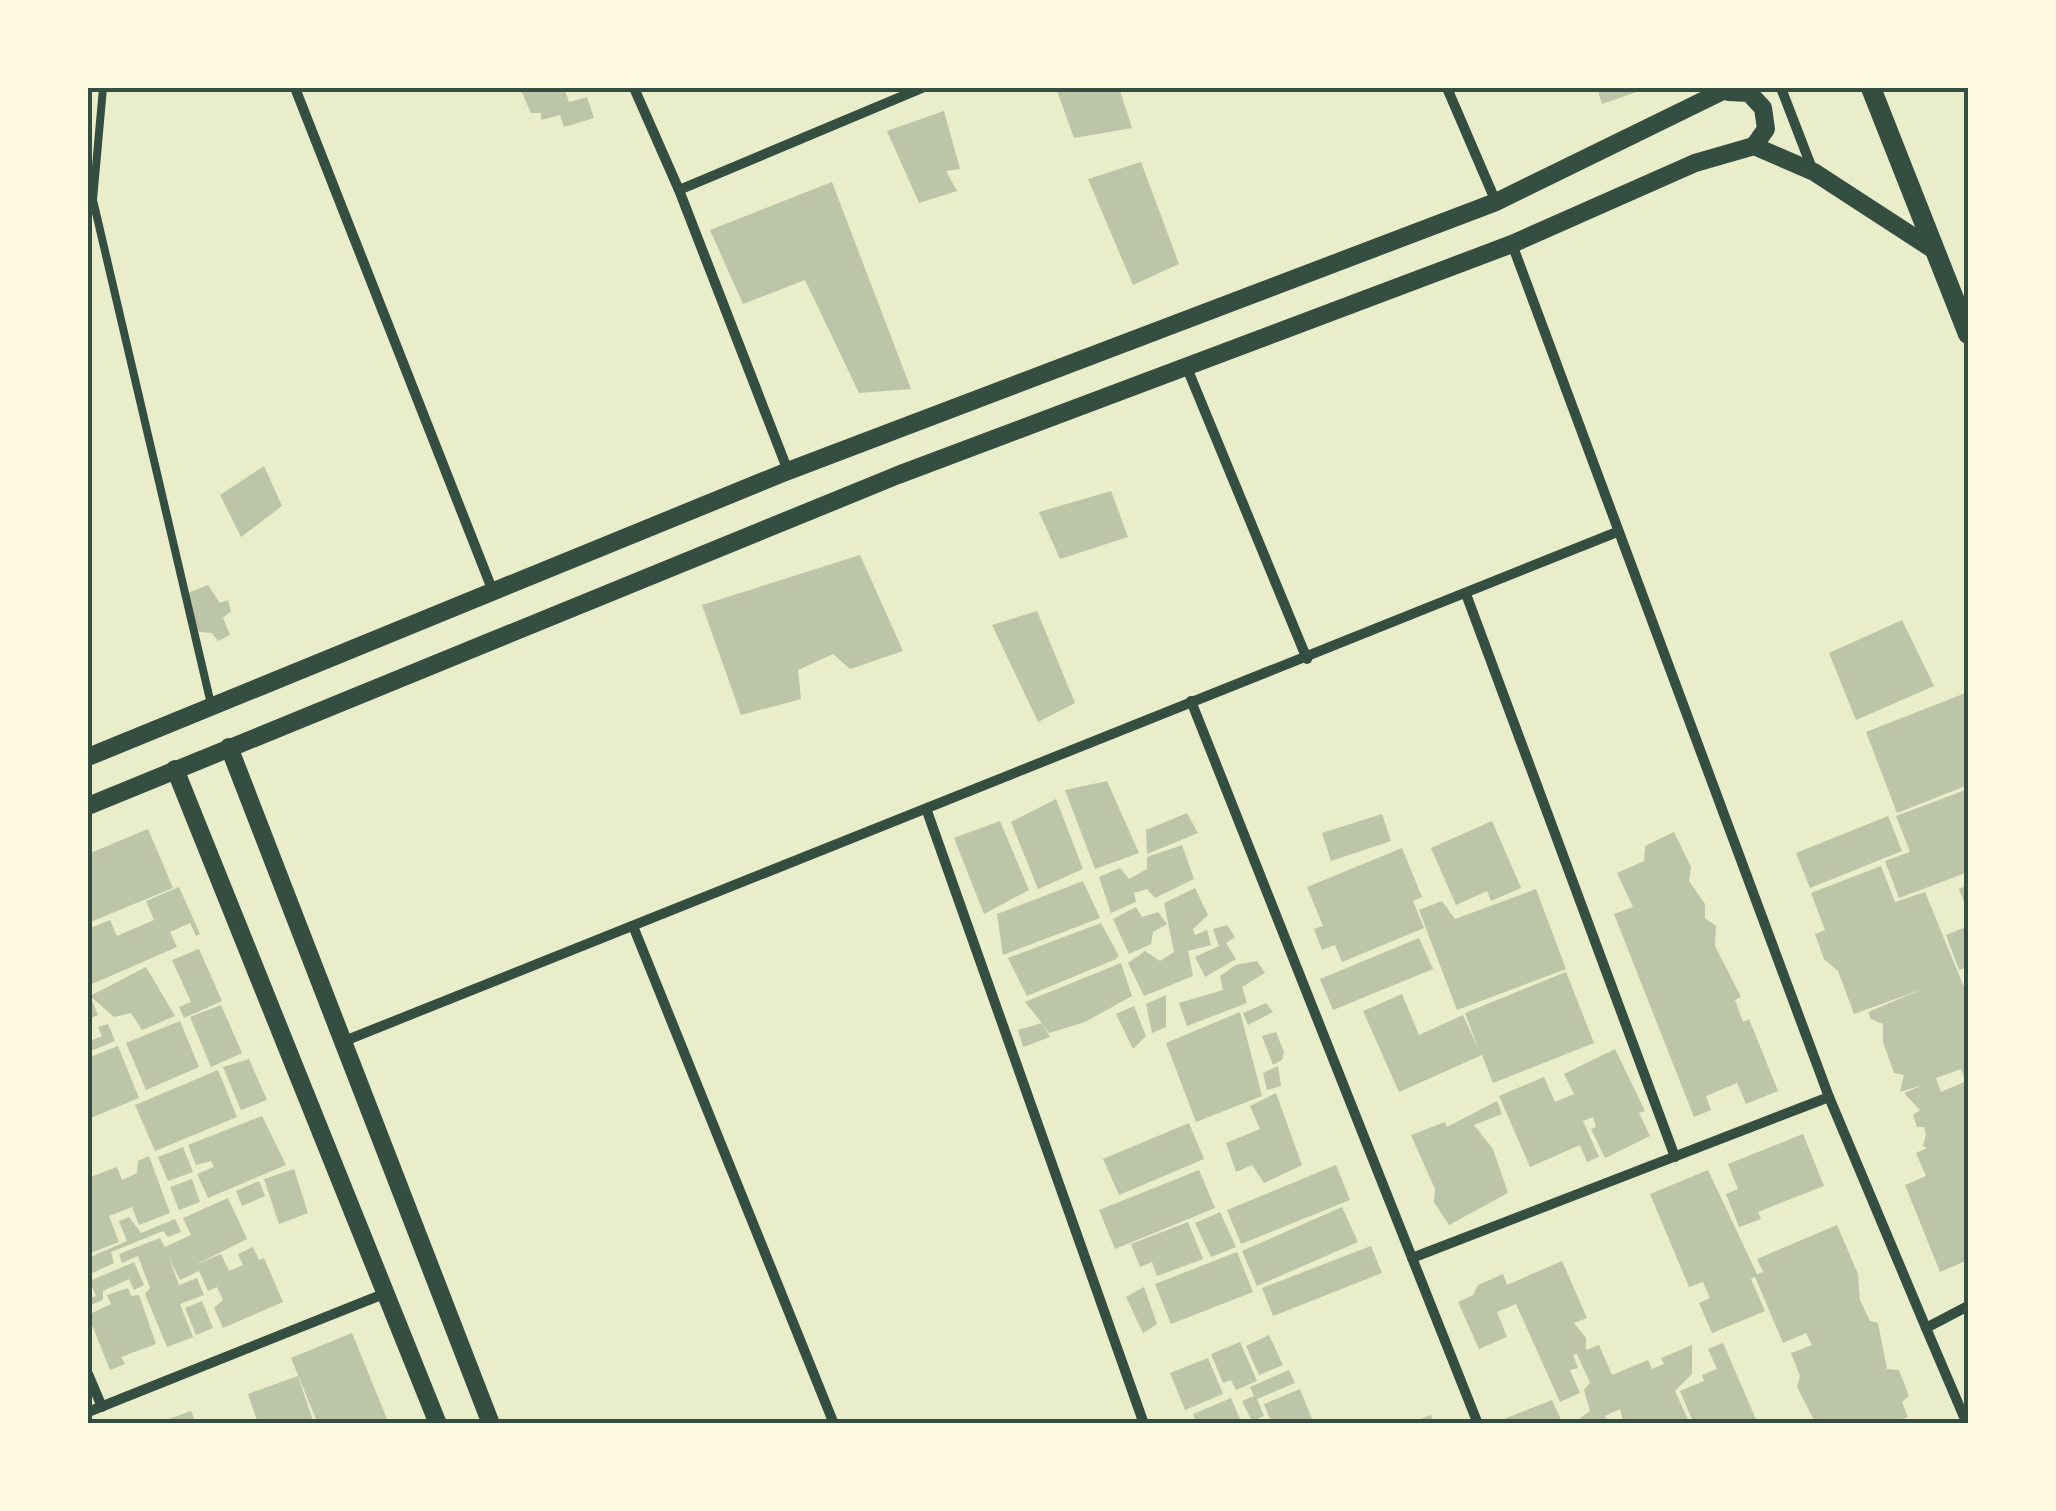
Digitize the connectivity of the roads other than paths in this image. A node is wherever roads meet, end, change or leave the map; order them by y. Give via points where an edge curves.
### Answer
1 (103, 88) edge
2 (295, 88) edge
3 (634, 88) edge
4 (922, 88) edge
5 (1447, 88) edge
6 (1781, 88) edge
7 (1871, 88) edge
8 (1728, 90) edge
9 (1754, 146) junction
10 (1814, 172) junction
11 (679, 190) junction
12 (1496, 202) junction
13 (1512, 244) junction
14 (1934, 250) junction
15 (1968, 334) edge
16 (1188, 368) junction
17 (788, 471) junction
18 (1617, 532) junction
19 (492, 589) junction
20 (1466, 594) junction
21 (1307, 659) junction
22 (1191, 702) junction
23 (211, 706) junction
24 (229, 747) junction
25 (88, 757) edge
26 (175, 770) junction
27 (88, 806) edge
28 (926, 811) junction
29 (633, 926) junction
30 (342, 1042) junction
31 (1829, 1098) junction
32 (1676, 1157) junction
33 (1412, 1258) junction
34 (386, 1293) junction
35 (1968, 1306) edge
36 (1926, 1328) junction
37 (88, 1374) edge
38 (102, 1407) junction
39 (88, 1412) edge
40 (438, 1424) edge
41 (491, 1424) edge
42 (834, 1424) edge
43 (1144, 1424) edge
44 (1478, 1424) edge
45 (1967, 1424) edge

1 - 23 lane via 92,200
2 - 19 street
3 - 11 street
4 - 11 street
5 - 12 street
6 - 10 street
7 - 14 main road
8 - 9 street via 1749,93 1764,108 1766,129
8 - 12 street
9 - 10 street
9 - 13 street via 1695,163
10 - 14 street
11 - 17 street
12 - 17 street
13 - 16 street
13 - 18 street
14 - 15 main road
16 - 21 street
16 - 24 street via 852,494
17 - 19 street
18 - 20 street
18 - 31 street
19 - 23 street
20 - 21 street
20 - 32 street
21 - 22 street
22 - 28 street
22 - 33 street
23 - 25 street
24 - 26 street
24 - 30 street
26 - 27 street
26 - 34 street
28 - 29 street
28 - 43 street
29 - 30 street
29 - 42 street
30 - 41 street
31 - 32 street
31 - 36 street
32 - 33 street
33 - 44 street
34 - 38 street
34 - 40 street
35 - 36 street
36 - 45 street
37 - 38 street
38 - 39 street

